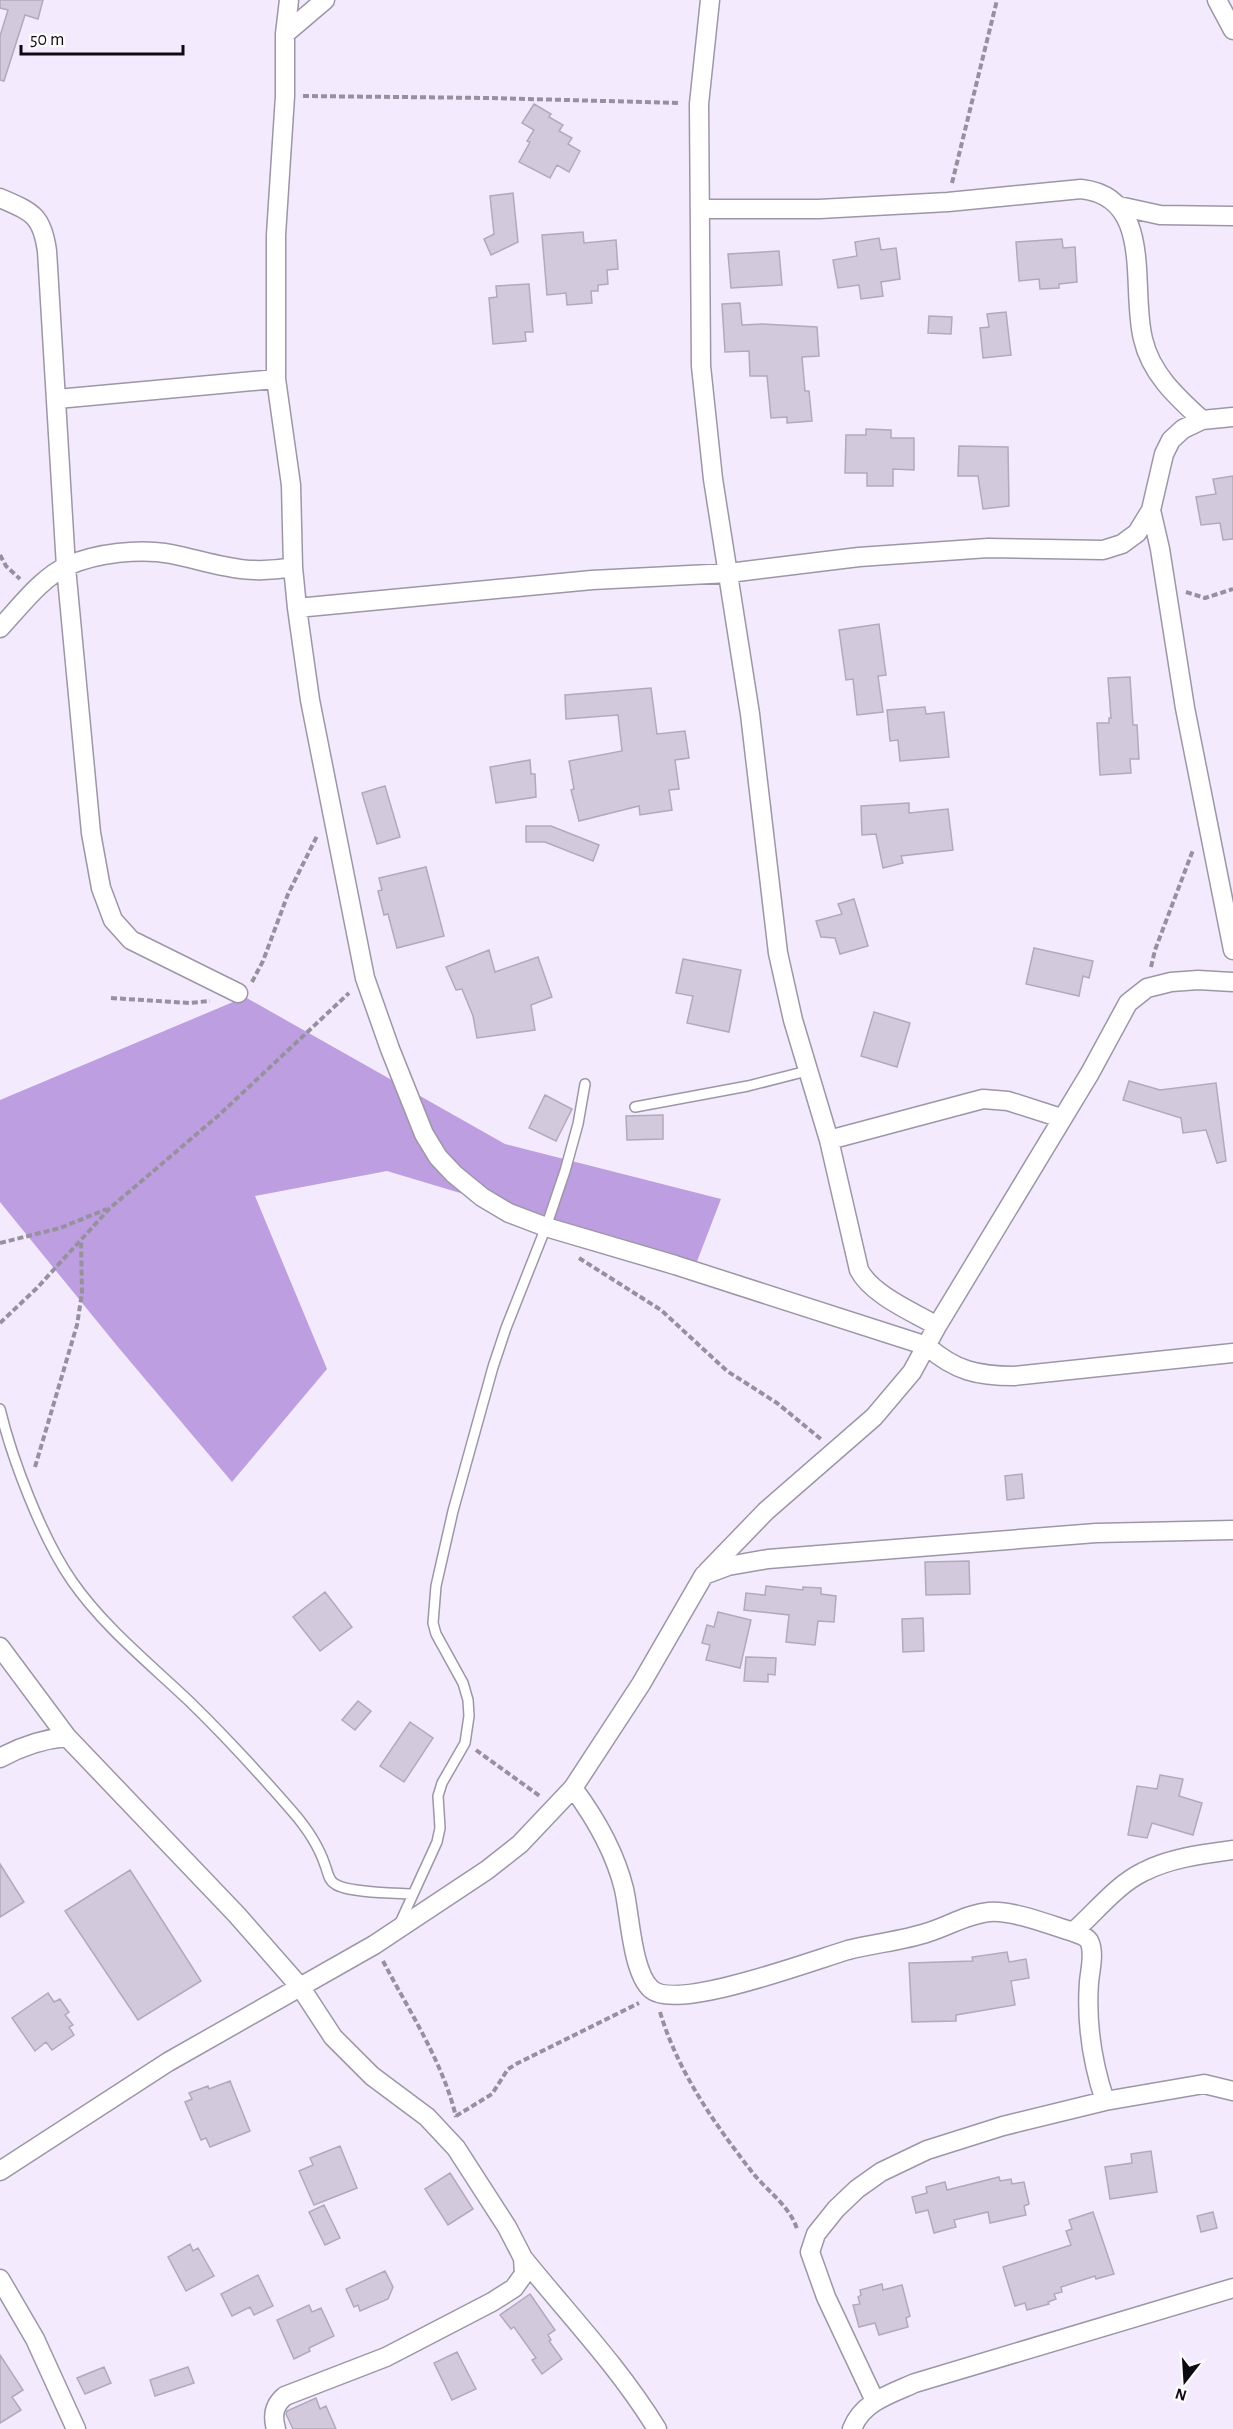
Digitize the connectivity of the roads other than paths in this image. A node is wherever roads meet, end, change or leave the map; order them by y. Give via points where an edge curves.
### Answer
1 (289, 0) edge
2 (326, 0) edge
3 (710, 0) edge
4 (1217, 0) edge
5 (1233, 30) edge
6 (285, 34) junction
7 (0, 198) edge
8 (1119, 206) junction
9 (700, 209) junction
10 (1233, 216) edge
11 (276, 379) junction
12 (57, 399) junction
13 (1233, 417) edge
14 (1202, 420) junction
15 (1151, 510) junction
16 (66, 567) junction
17 (293, 567) junction
18 (729, 573) junction
19 (297, 608) junction
20 (0, 628) edge
21 (1233, 950) edge
22 (1233, 982) edge
23 (238, 993) road end
24 (807, 1071) junction
25 (585, 1084) dead end
26 (635, 1107) dead end
27 (1061, 1118) junction
28 (829, 1140) junction
29 (546, 1227) junction
30 (937, 1326) junction
31 (927, 1346) junction
32 (1233, 1353) edge
33 (0, 1409) edge
34 (1233, 1530) edge
35 (704, 1575) junction
36 (0, 1647) edge
37 (67, 1737) junction
38 (0, 1758) edge
39 (573, 1788) junction
40 (1233, 1850) edge
41 (412, 1894) junction
42 (397, 1930) junction
43 (1073, 1932) junction
44 (301, 1988) junction
45 (1233, 2091) edge
46 (1105, 2101) junction
47 (0, 2171) edge
48 (523, 2258) junction
49 (0, 2279) edge
50 (1233, 2288) edge
51 (875, 2401) junction
52 (76, 2429) edge
53 (276, 2429) edge
54 (657, 2429) edge
55 (852, 2429) edge

1 - 6 street
2 - 6 street
3 - 9 street via 699,104
4 - 5 street
6 - 11 street via 276,235
7 - 12 street via 37,218 45,232
8 - 9 street via 1096,191 1081,189 819,209
8 - 10 street via 1160,215
8 - 14 street via 1129,221 1133,238 1143,340 1154,368
9 - 18 street via 701,366 713,479
11 - 12 street
11 - 17 street via 291,485
12 - 16 street
13 - 14 street
14 - 15 street via 1171,440
15 - 18 street via 1137,533 1122,544 1103,550 988,548 859,557
15 - 21 street
16 - 17 street via 102,557 146,553 168,554 249,572
16 - 20 street via 36,590
16 - 23 street via 91,833 101,888 113,920 131,940
17 - 19 street
18 - 19 street via 592,580
18 - 24 street via 778,953
19 - 29 street via 310,700 365,978 409,1099 424,1134 454,1174 509,1213
22 - 27 street via 1171,982 1148,988 1128,1003
24 - 26 lane
24 - 28 street
25 - 29 lane via 578,1124
27 - 28 street via 1008,1101 983,1099
27 - 30 street
28 - 30 street via 852,1244 865,1281
29 - 31 street
29 - 41 lane via 493,1367 436,1586 433,1623 463,1683 469,1729 442,1783 437,1842
30 - 31 street
31 - 32 street via 943,1360 987,1376
31 - 35 street via 912,1372 874,1417 766,1511
33 - 41 lane via 47,1538 72,1581 105,1620 224,1737 293,1813 310,1833 335,1884
34 - 35 street via 1096,1533 768,1559
35 - 39 street via 641,1684
36 - 37 street
37 - 38 street via 47,1738
37 - 44 street
39 - 42 street via 520,1844
39 - 43 street via 608,1842 624,1889 636,1957 653,1991 667,1996 691,1995 744,1982 990,1912
40 - 43 street via 1198,1855 1143,1872
41 - 42 lane
42 - 44 street
43 - 46 street via 1089,1941 1092,1952 1089,2030
44 - 47 street via 168,2062
44 - 48 street via 333,2037 354,2060 427,2117 456,2148
45 - 46 street via 1204,2084
46 - 51 street via 938,2146 881,2172 836,2209 816,2234 810,2252 826,2297
48 - 53 street via 524,2274 514,2288 492,2302 386,2357 285,2396 274,2411
48 - 54 street via 614,2365
49 - 52 street via 35,2339
50 - 51 street via 915,2383
51 - 55 street via 856,2418

